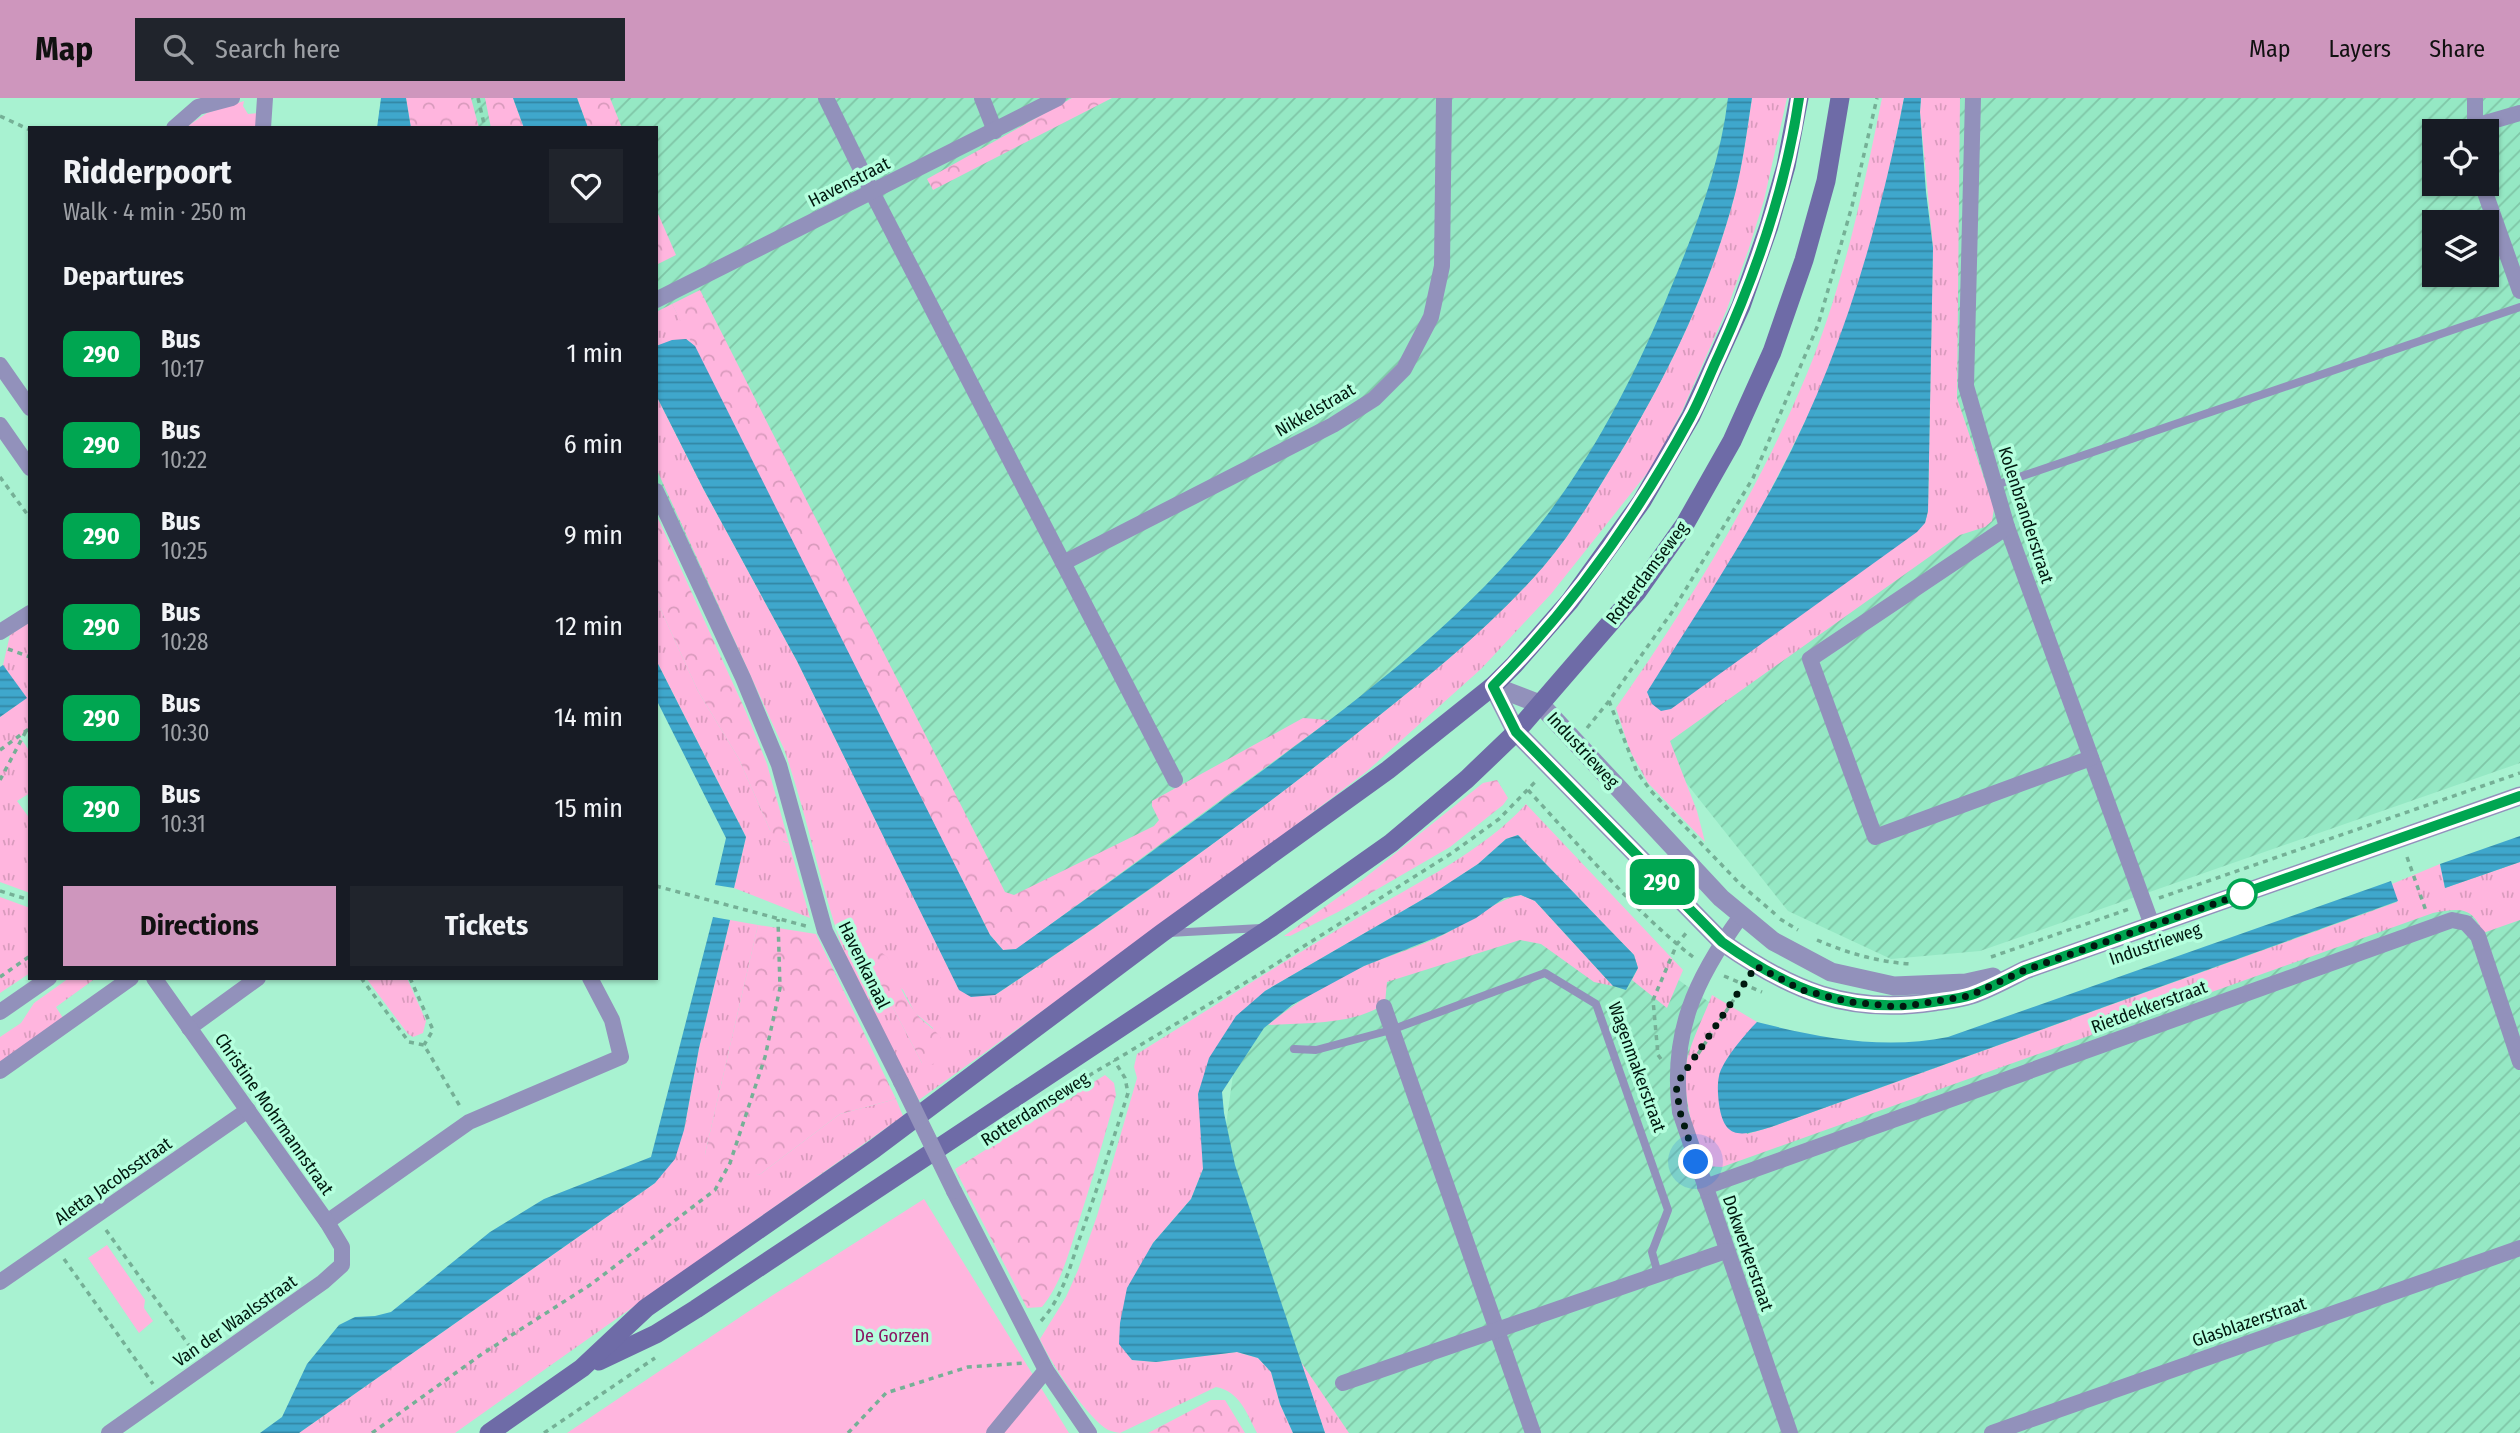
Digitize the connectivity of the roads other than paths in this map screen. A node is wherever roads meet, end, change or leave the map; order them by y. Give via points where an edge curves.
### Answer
1 (232, 98) edge
2 (265, 98) edge
3 (826, 98) edge
4 (982, 98) edge
5 (1058, 98) edge
6 (1444, 98) edge
7 (1799, 98) edge
8 (1840, 98) edge
9 (1973, 98) edge
10 (2475, 98) edge
11 (2520, 113) edge
12 (2475, 119) edge
13 (2499, 120) edge
14 (176, 126) edge
15 (263, 126) edge
16 (995, 131) junction
17 (872, 192) junction
18 (2486, 196) edge
19 (2520, 291) edge
20 (658, 299) edge
21 (2520, 307) edge
22 (0, 365) edge
23 (28, 405) edge
24 (0, 425) edge
25 (28, 465) edge
26 (1993, 485) junction
27 (658, 495) edge
28 (2007, 527) junction
29 (1063, 563) junction
30 (28, 615) edge
31 (2, 640) edge
32 (1493, 686) junction
33 (1540, 704) junction
34 (1516, 732) junction
35 (2091, 758) junction
36 (1175, 780) dead end
37 (2520, 796) edge
38 (1741, 916) junction
39 (2152, 925) junction
40 (1272, 927) junction
41 (1162, 933) junction
42 (1722, 942) junction
43 (2025, 970) junction
44 (46, 980) edge
45 (128, 980) edge
46 (155, 980) edge
47 (255, 980) edge
48 (591, 980) edge
49 (1384, 1007) dead end
50 (0, 1012) edge
51 (190, 1028) junction
52 (1391, 1030) junction
53 (1294, 1049) dead end
54 (2520, 1062) edge
55 (0, 1071) edge
56 (248, 1110) junction
57 (1704, 1186) junction
58 (327, 1222) junction
59 (2520, 1248) edge
60 (1726, 1251) junction
61 (1658, 1274) junction
62 (0, 1282) edge
63 (1496, 1329) junction
64 (1044, 1366) junction
65 (582, 1368) junction
66 (1343, 1383) dead end
67 (109, 1433) edge
68 (489, 1433) edge
69 (994, 1433) edge
70 (1090, 1433) edge
71 (1533, 1433) edge
72 (1790, 1433) edge
73 (1992, 1433) edge

1 - 14 street via 198,107
2 - 15 street
3 - 17 street
4 - 16 street
5 - 16 street, Havenstraat
6 - 29 street, Nikkelstraat via 1442,266 1431,317 1404,369 1374,399 1333,425
7 - 32 main road, Rotterdamseweg via 1769,226 1741,306 1691,416 1642,501 1570,601
8 - 33 main road, Rotterdamseweg via 1826,181 1804,260 1772,352 1732,441 1685,524 1637,592
9 - 26 street, Kolenbranderstraat via 1966,386
10 - 12 street
11 - 13 street
16 - 17 street, Havenstraat
17 - 20 street, Havenstraat
17 - 29 street
18 - 19 street
21 - 26 lane
22 - 23 street
24 - 25 street
26 - 28 street, Kolenbranderstraat
27 - 64 street, Havenkanaal, bridge via 779,765 825,931
28 - 35 street, Kolenbranderstraat
28 - 35 street via 1810,659 1875,837
29 - 36 street
30 - 31 street
32 - 33 street, Industrieweg
32 - 34 street, Industrieweg
32 - 41 main road, Rotterdamseweg via 1388,770
33 - 34 main road, Rotterdamseweg
33 - 38 street, Industrieweg
34 - 40 main road, Rotterdamseweg via 1391,843
34 - 42 street, Industrieweg
35 - 39 street, Kolenbranderstraat
37 - 39 street, Industrieweg
38 - 42 street, Dokwerkerstraat
38 - 43 street, Industrieweg via 1773,941 1831,972 1894,986 1966,983
39 - 43 street, Industrieweg
40 - 41 lane
40 - 65 main road, Rotterdamseweg via 696,1309 656,1334
41 - 65 main road, Rotterdamseweg via 874,1149 646,1308
42 - 43 street, Industrieweg via 1802,990 1850,1002 1899,1007 1969,996
42 - 57 street, Dokwerkerstraat via 1690,1002 1678,1049 1680,1112
44 - 50 street
45 - 55 street
46 - 51 street, Christine Mohrmannstraat
47 - 51 street, Christine Mohrmannstraat
48 - 58 street via 612,1020 621,1057 469,1122
49 - 52 street
51 - 56 street, Christine Mohrmannstraat
52 - 53 lane, Wagenmakerstraat via 1316,1050
52 - 61 lane, Wagenmakerstraat via 1545,973 1596,1004 1668,1210 1652,1252
52 - 63 street
54 - 57 street, Rietdekkerstraat via 2478,936 2466,923 2452,919
56 - 58 street, Christine Mohrmannstraat
56 - 62 street, Aletta Jacobsstraat
57 - 60 street, Dokwerkerstraat
58 - 67 street, Van der Waalsstraat via 342,1247 342,1265
59 - 73 street, Glasblazerstraat
60 - 61 street
60 - 72 street, Dokwerkerstraat
61 - 63 street
63 - 66 street
63 - 71 street
64 - 69 street
64 - 70 street, Havenkanaal
65 - 68 main road, Rotterdamseweg

